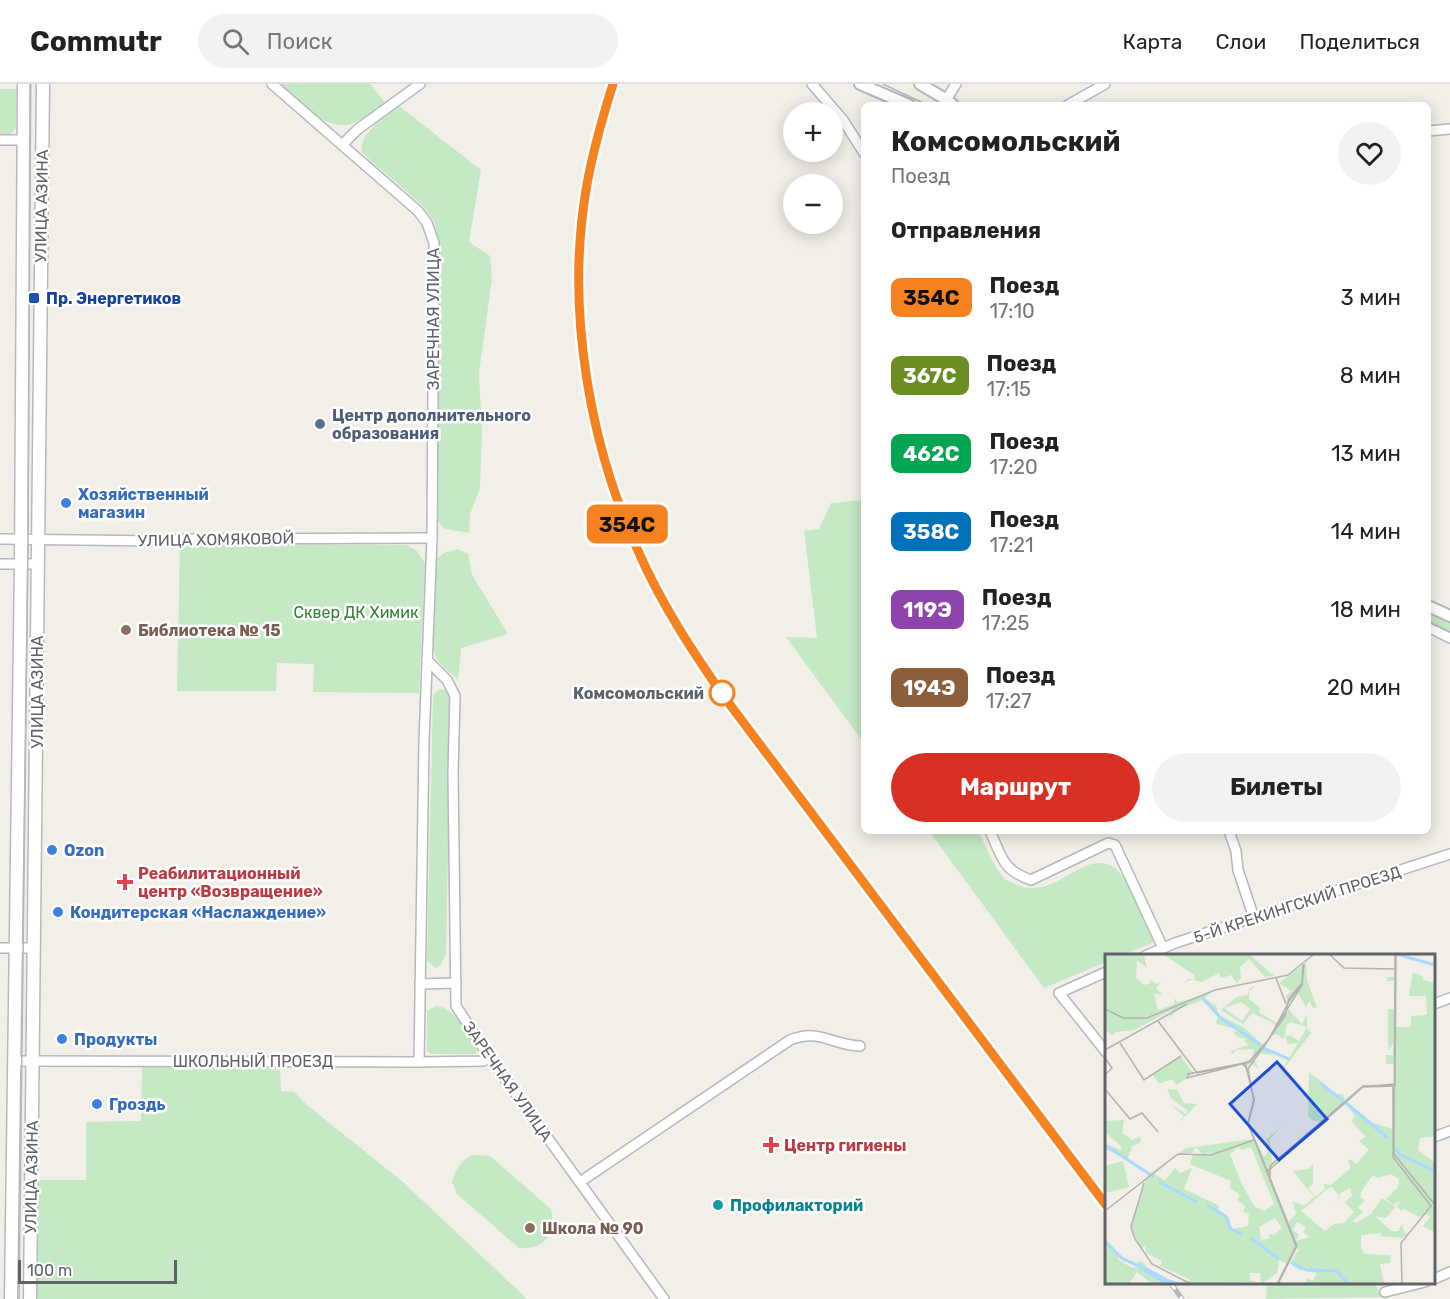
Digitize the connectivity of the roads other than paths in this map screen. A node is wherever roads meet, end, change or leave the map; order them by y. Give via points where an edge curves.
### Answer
1 (24, 84) edge
2 (43, 84) edge
3 (272, 84) edge
4 (420, 84) edge
5 (812, 84) edge
6 (860, 84) edge
7 (920, 84) edge
8 (956, 84) edge
9 (1105, 84) edge
10 (1088, 101) edge
11 (901, 102) edge
12 (947, 102) edge
13 (948, 102) edge
14 (1450, 129) edge
15 (1431, 130) edge
16 (0, 140) edge
17 (24, 140) junction
18 (342, 145) junction
19 (861, 148) edge
20 (0, 538) edge
21 (432, 538) junction
22 (21, 539) junction
23 (38, 539) junction
24 (0, 564) edge
25 (21, 564) junction
26 (37, 564) junction
27 (1431, 607) edge
28 (1450, 616) edge
29 (1431, 628) edge
30 (1450, 638) edge
31 (427, 660) junction
32 (991, 834) edge
33 (1231, 834) edge
34 (1450, 854) edge
35 (1254, 918) junction
36 (0, 948) edge
37 (15, 948) junction
38 (34, 948) junction
39 (1163, 948) junction
40 (1150, 954) edge
41 (1105, 973) edge
42 (456, 983) junction
43 (420, 984) junction
44 (1450, 998) edge
45 (1435, 1004) edge
46 (860, 1046) dead end
47 (1105, 1050) edge
48 (490, 1058) junction
49 (15, 1061) junction
50 (34, 1061) junction
51 (419, 1062) junction
52 (1450, 1131) edge
53 (1435, 1137) edge
54 (580, 1182) junction
55 (1450, 1272) edge
56 (1435, 1279) edge
57 (1417, 1284) edge
58 (1385, 1292) dead end
59 (11, 1299) edge
60 (30, 1299) edge
61 (664, 1299) edge

1 - 17 main road, УЛИЦА АЗИНА
2 - 23 main road, УЛИЦА АЗИНА
3 - 18 street, ЗАРЕЧНАЯ УЛИЦА
4 - 18 street
5 - 19 street
6 - 11 street
7 - 12 street
8 - 13 street
9 - 10 street
14 - 15 street
16 - 17 street
17 - 22 main road, УЛИЦА АЗИНА
18 - 21 street, ЗАРЕЧНАЯ УЛИЦА via 418,211 434,243
20 - 22 street, УЛИЦА ХОМЯКОВОЙ
21 - 23 street, УЛИЦА ХОМЯКОВОЙ
21 - 31 street, ЗАРЕЧНАЯ УЛИЦА
22 - 23 street, УЛИЦА ХОМЯКОВОЙ
22 - 25 main road, УЛИЦА АЗИНА
23 - 26 main road, УЛИЦА АЗИНА
24 - 25 street
25 - 26 street
25 - 37 main road, УЛИЦА АЗИНА
26 - 38 main road, УЛИЦА АЗИНА
27 - 28 street
29 - 30 street
31 - 42 street, ЗАРЕЧНАЯ УЛИЦА via 447,680 455,696
31 - 43 street, ЗАРЕЧНАЯ УЛИЦА
32 - 39 street via 1006,866 1031,880 1104,844 1115,845
33 - 35 street
34 - 35 street, 5-Й КРЕКИНГСКИЙ ПРОЕЗД
35 - 39 street, 5-Й КРЕКИНГСКИЙ ПРОЕЗД
36 - 37 street
37 - 38 street
37 - 49 main road, УЛИЦА АЗИНА
38 - 50 main road, УЛИЦА АЗИНА
39 - 40 street, 5-Й КРЕКИНГСКИЙ ПРОЕЗД
41 - 47 street via 1059,993
42 - 43 street
42 - 48 street, ЗАРЕЧНАЯ УЛИЦА via 456,1006
43 - 51 street, ЗАРЕЧНАЯ УЛИЦА
44 - 45 street
46 - 54 street via 813,1035 790,1040
48 - 51 street, ШКОЛЬНЫЙ ПРОЕЗД
48 - 54 street, ЗАРЕЧНАЯ УЛИЦА
49 - 50 street, ШКОЛЬНЫЙ ПРОЕЗД
49 - 59 main road, УЛИЦА АЗИНА
50 - 51 street, ШКОЛЬНЫЙ ПРОЕЗД
50 - 60 main road, УЛИЦА АЗИНА
52 - 53 street
54 - 61 street, ЗАРЕЧНАЯ УЛИЦА
55 - 56 street
57 - 58 street

